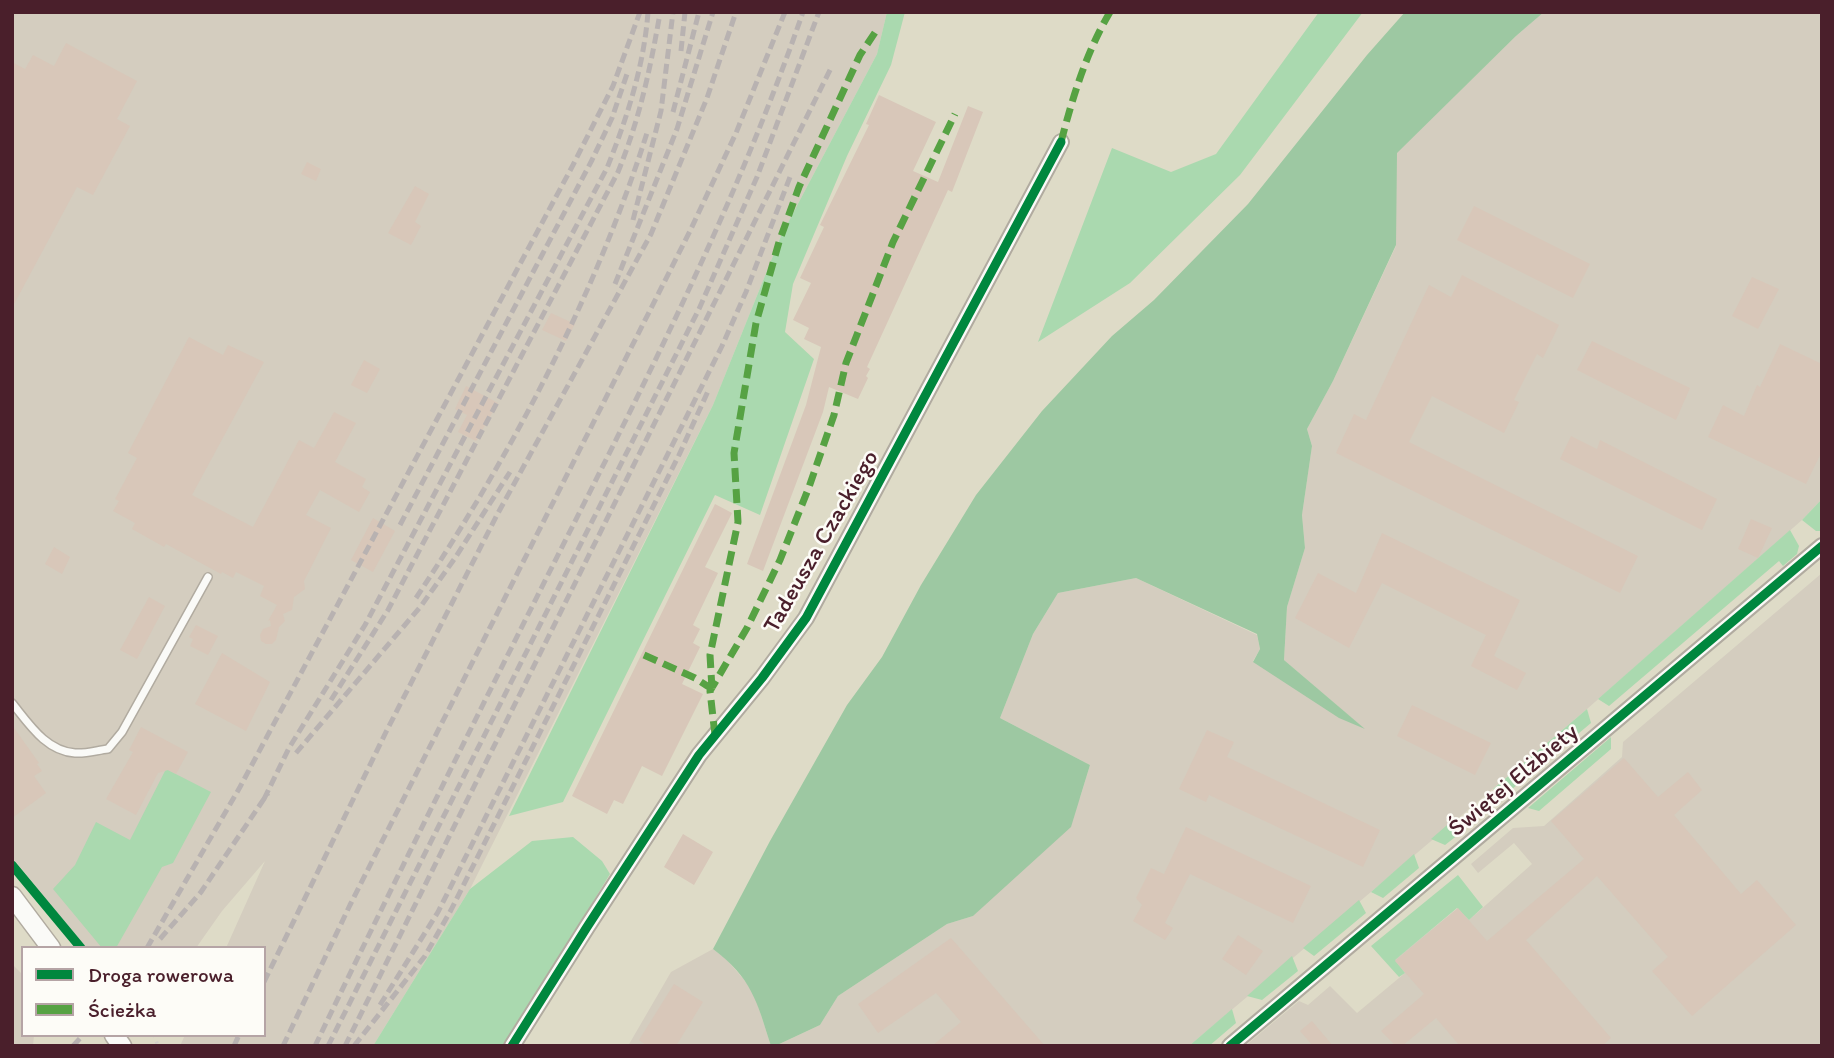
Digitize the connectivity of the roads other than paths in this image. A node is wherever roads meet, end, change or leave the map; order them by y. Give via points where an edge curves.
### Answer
1 (1061, 142) dead end
2 (1822, 546) edge
3 (208, 577) dead end
4 (12, 703) edge
5 (12, 896) edge
6 (50, 946) edge
7 (512, 1046) edge
8 (1230, 1046) edge

1 - 7 street, Tadeusza Czackiego via 806,618 693,764
2 - 8 street, Świętej Elżbiety
3 - 4 lane via 122,732 108,749 59,750 35,732
5 - 6 street

